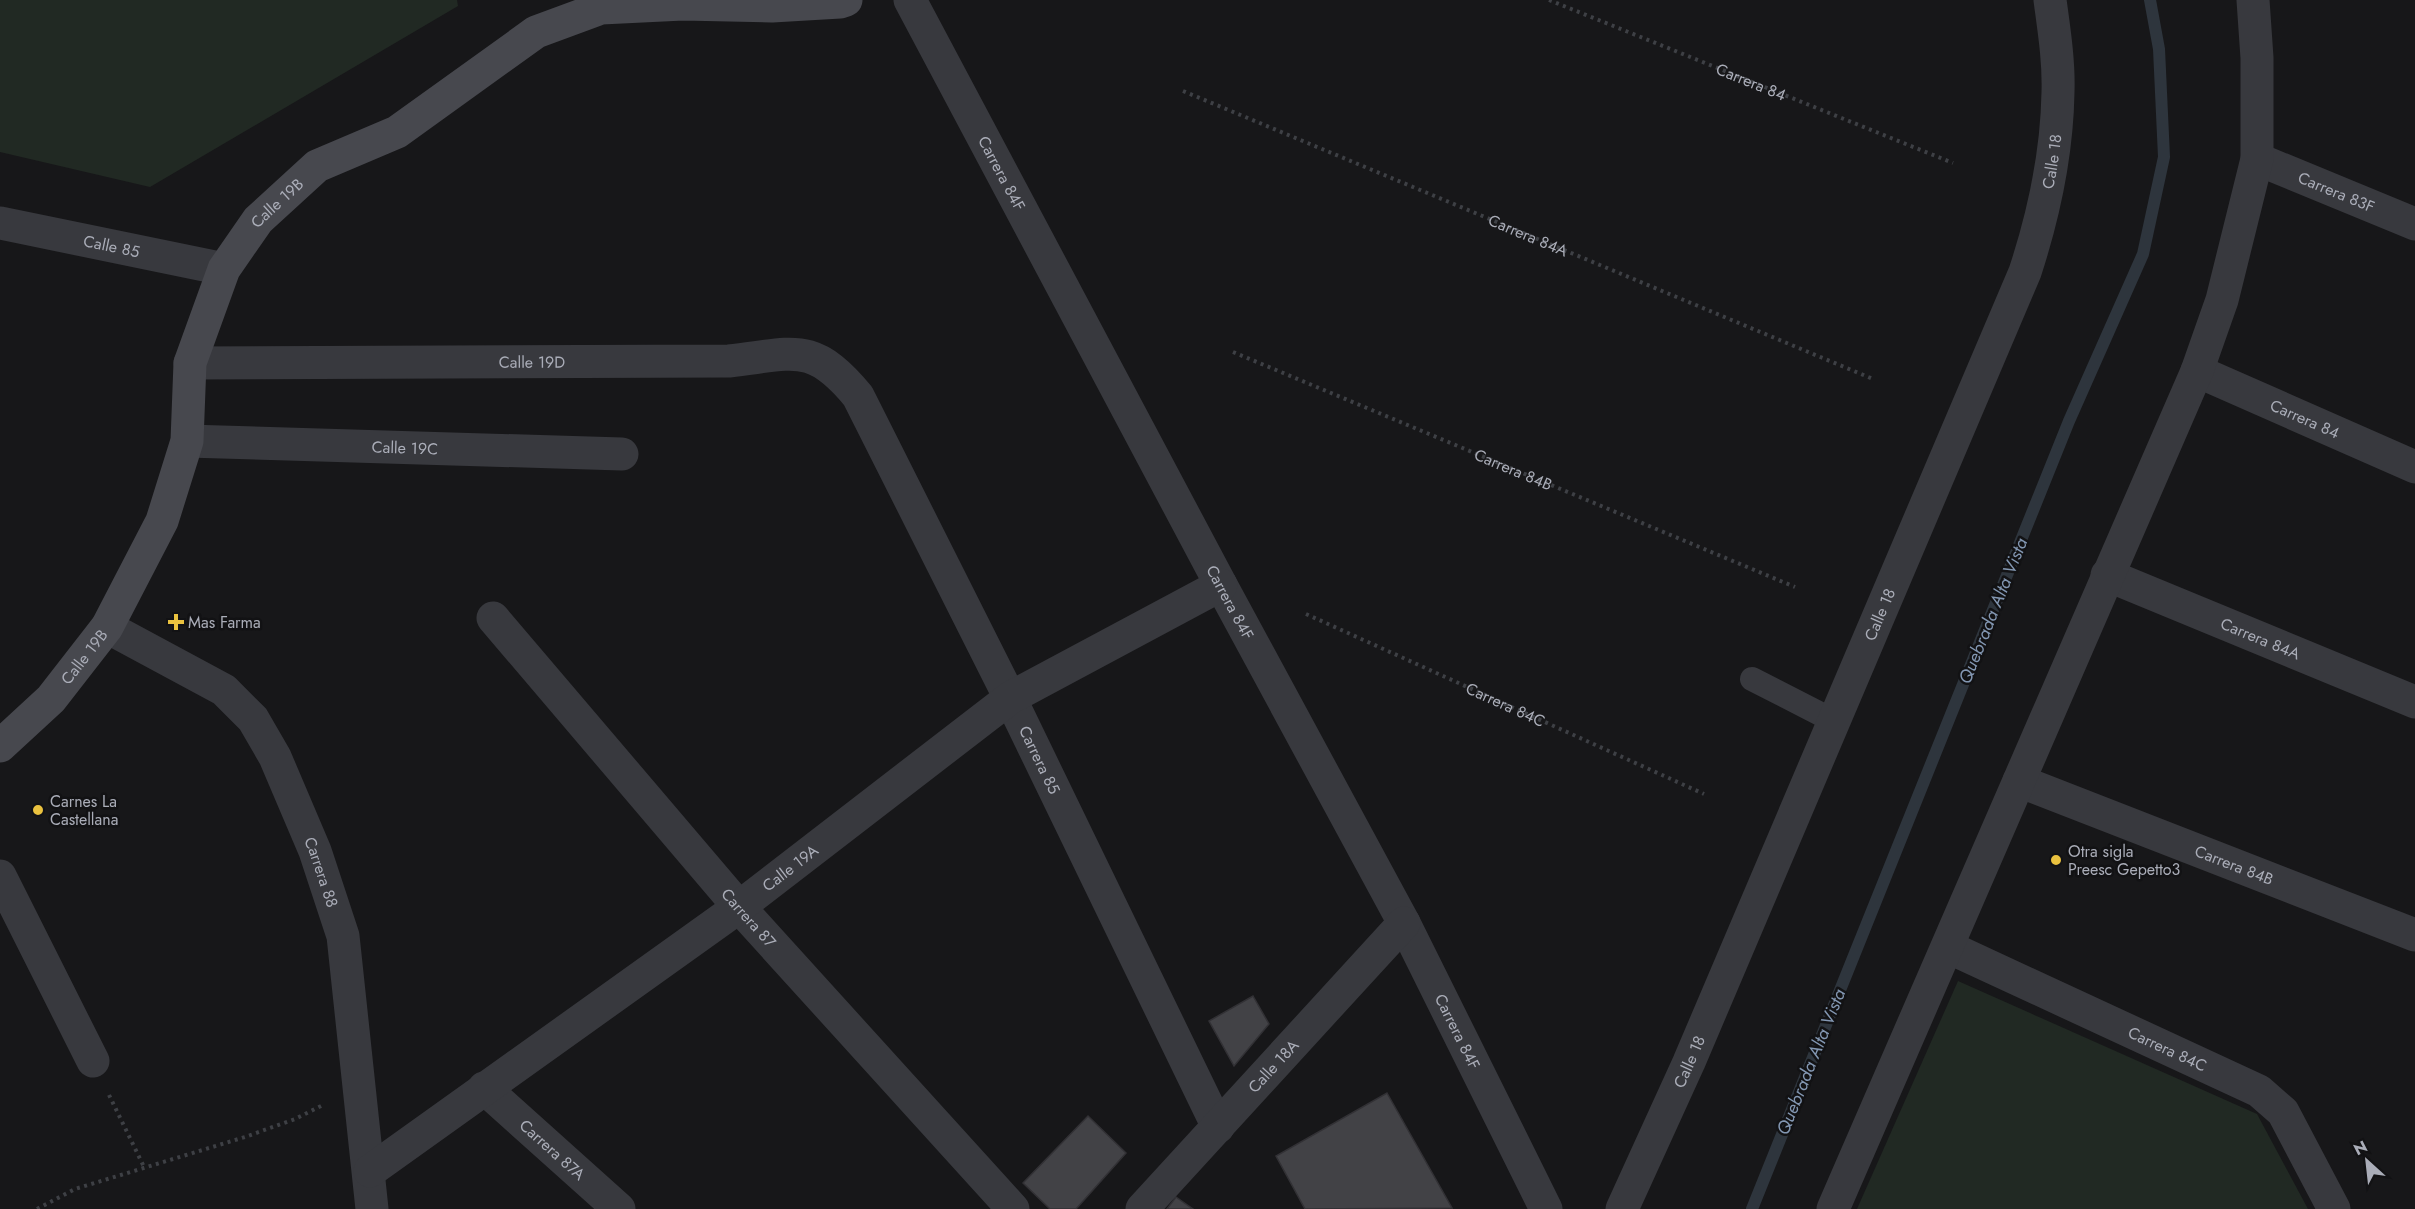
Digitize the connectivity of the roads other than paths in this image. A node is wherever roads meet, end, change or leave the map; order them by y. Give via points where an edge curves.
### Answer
1 (846, 0) edge
2 (910, 0) edge
3 (2050, 0) edge
4 (2253, 0) edge
5 (2257, 159) junction
6 (0, 224) edge
7 (2415, 224) edge
8 (224, 269) junction
9 (190, 363) junction
10 (2197, 371) junction
11 (858, 396) joint
12 (187, 441) junction
13 (622, 454) dead end
14 (2415, 467) edge
15 (2106, 575) junction
16 (1221, 585) junction
17 (494, 618) dead end
18 (107, 627) junction
19 (1752, 679) dead end
20 (1010, 698) junction
21 (2415, 702) edge
22 (1834, 721) junction
23 (0, 746) edge
24 (2019, 781) junction
25 (0, 876) edge
26 (739, 907) junction
27 (1404, 923) junction
28 (2415, 935) edge
29 (1948, 947) junction
30 (93, 1061) road end
31 (484, 1088) junction
32 (1218, 1127) junction
33 (370, 1171) junction
34 (372, 1209) edge
35 (619, 1209) edge
36 (1013, 1209) edge
37 (1142, 1209) edge
38 (1546, 1209) edge
39 (1622, 1209) edge
40 (1833, 1209) edge
41 (2334, 1209) edge

1 - 8 street, Calle 19B via 772,6 683,4 601,8 536,32 398,132 317,166 258,220
2 - 16 street, Carrera 84F
3 - 22 street, Calle 18 via 2058,91 2041,221 2025,272
4 - 5 street
5 - 7 street, Carrera 83F
5 - 10 street via 2222,300
6 - 8 street, Calle 85
8 - 9 street, Calle 19B
9 - 11 street, Calle 19D via 729,361 800,353 827,364
9 - 12 street, Calle 19B
10 - 14 street, Carrera 84
10 - 15 street
11 - 20 street, Carrera 85
12 - 13 street, Calle 19C
12 - 18 street, Calle 19B via 162,521
15 - 21 street, Carrera 84A
15 - 24 street
16 - 20 street, Calle 19A
16 - 27 street, Carrera 84F
17 - 26 street, Carrera 87
18 - 23 street, Calle 19B via 51,699
18 - 33 street, Carrera 88 via 224,690 253,719 275,757 315,851 343,936
19 - 22 lane
20 - 26 street, Calle 19A
20 - 32 street, Carrera 85
22 - 39 street, Calle 18
24 - 28 street, Carrera 84B
24 - 29 street
25 - 30 street
26 - 31 street, Calle 19A
26 - 36 street, Carrera 87
27 - 32 street, Calle 18A
27 - 38 street, Carrera 84F
29 - 40 street
29 - 41 street, Carrera 84C via 2259,1091 2283,1112
31 - 33 street, Calle 19A
31 - 35 street, Carrera 87A
32 - 37 street, Calle 18A
33 - 34 street, Carrera 88

